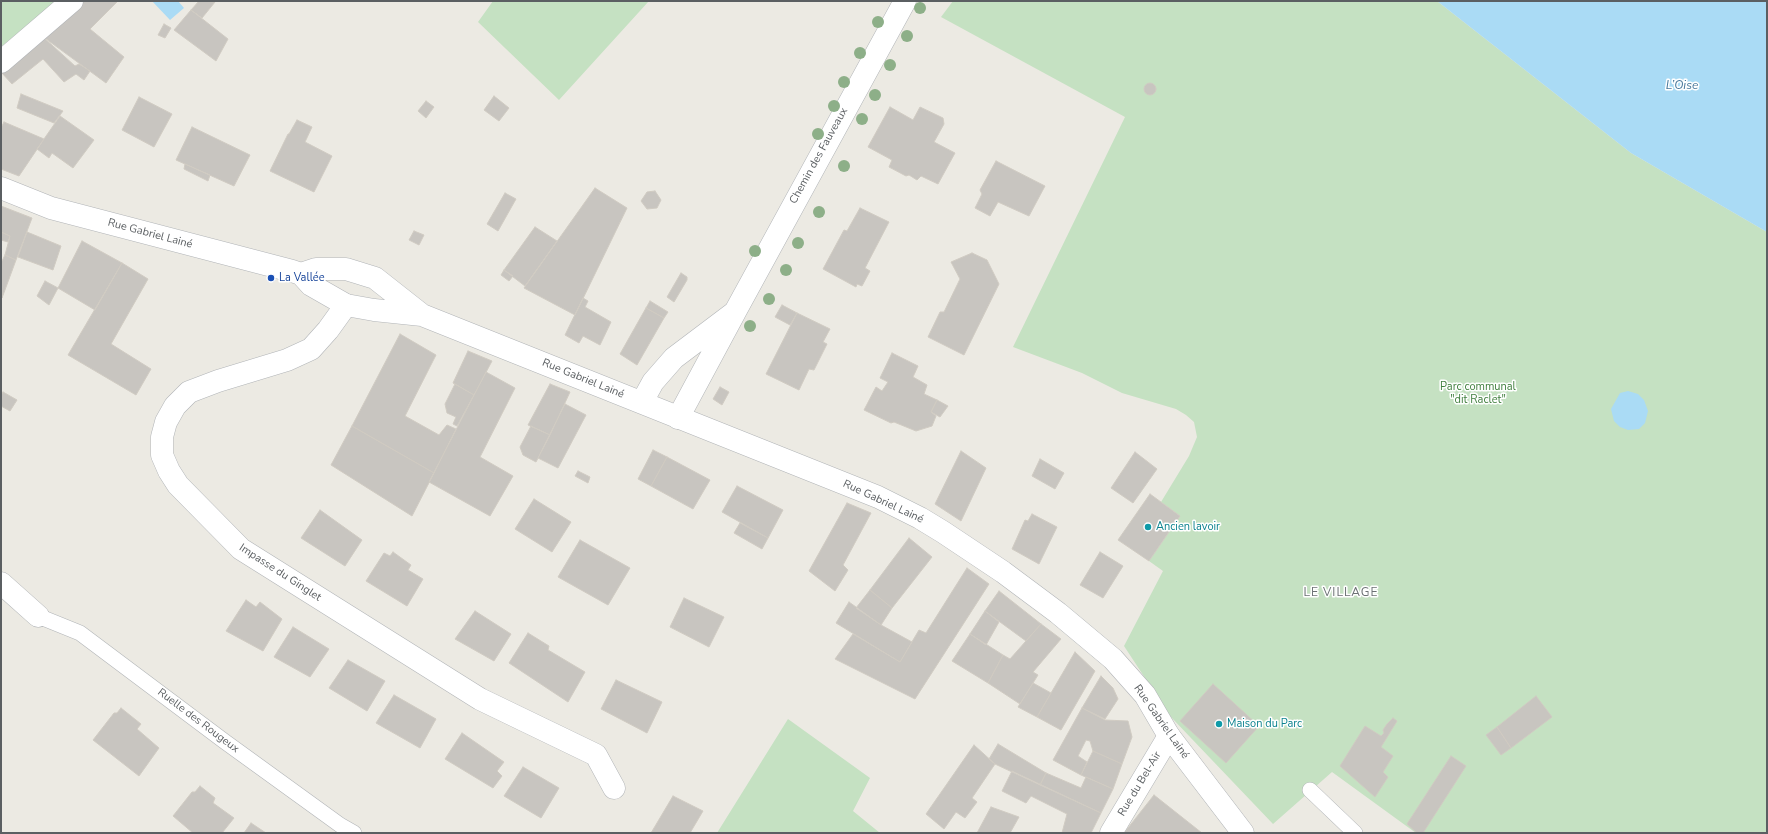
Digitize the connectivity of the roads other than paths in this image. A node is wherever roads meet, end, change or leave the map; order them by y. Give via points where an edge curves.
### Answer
1 (72, 1) edge
2 (905, 1) edge
3 (1, 62) edge
4 (1, 188) edge
5 (301, 274) junction
6 (346, 305) junction
7 (734, 312) junction
8 (422, 315) junction
9 (642, 402) junction
10 (678, 418) junction
11 (1, 583) edge
12 (38, 616) joint
13 (1169, 736) junction
14 (614, 788) dead end
15 (1310, 790) dead end
16 (354, 833) edge
17 (1111, 833) edge
18 (1243, 833) edge
19 (1355, 833) edge

1 - 3 street
2 - 7 street, Chemin des Fauveaux
4 - 5 street, Rue Gabriel Lainé via 51,208
5 - 6 street, Rue Gabriel Lainé via 311,285
5 - 8 street, Rue Gabriel Lainé via 316,269 346,269 375,278
6 - 8 street, Rue Gabriel Lainé
6 - 14 street, Impasse du Ginglet via 311,349 287,360 189,392 175,406 166,422 162,438 162,455 169,471 178,485 241,549 480,699 596,755
7 - 9 street, Chemin des Fauveaux via 674,358 654,382
7 - 10 street, Chemin des Fauveaux
8 - 9 street, Rue Gabriel Lainé
9 - 10 street, Rue Gabriel Lainé
10 - 13 street, Rue Gabriel Lainé via 878,497 943,532 1058,613 1112,659 1145,695
11 - 12 street
12 - 16 lane, Ruelle des Rougeux via 80,633 243,755
13 - 17 street, Rue du Bel-Air
13 - 18 street, Rue Gabriel Lainé
15 - 19 lane

